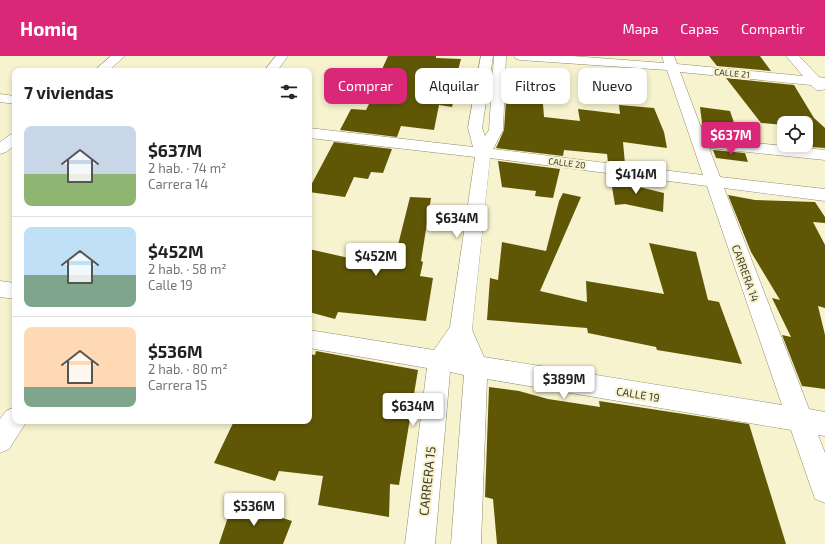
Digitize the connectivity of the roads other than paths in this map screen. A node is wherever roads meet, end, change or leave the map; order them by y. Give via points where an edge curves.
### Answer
1 (119, 56) edge
2 (282, 56) edge
3 (487, 56) edge
4 (500, 56) edge
5 (520, 56) edge
6 (792, 56) edge
7 (670, 62) edge
8 (104, 68) edge
9 (272, 68) edge
10 (820, 82) edge
11 (825, 94) edge
12 (0, 98) edge
13 (12, 100) edge
14 (312, 133) edge
15 (12, 140) edge
16 (700, 142) junction
17 (0, 149) edge
18 (483, 152) junction
19 (825, 155) edge
20 (713, 182) junction
21 (825, 194) edge
22 (0, 289) edge
23 (12, 291) edge
24 (461, 330) junction
25 (312, 340) edge
26 (439, 361) junction
27 (476, 367) junction
28 (800, 421) junction
29 (12, 423) edge
30 (825, 424) edge
31 (0, 440) edge
32 (825, 489) edge
33 (420, 544) edge
34 (466, 544) edge

1 - 8 street
2 - 9 street
3 - 18 street, CARRERA 15 via 475,128
4 - 18 street, CARRERA 15 via 496,130
5 - 7 street, CALLE 21
6 - 10 street
7 - 10 street, CALLE 21
7 - 16 street, CARRERA 14
10 - 11 street
12 - 13 street
14 - 18 street, CALLE 20
15 - 17 street
16 - 19 street
16 - 20 street, CARRERA 14
18 - 20 street, CALLE 20
18 - 24 street, CARRERA 15
20 - 21 street, CALLE 20
20 - 28 street, CARRERA 14
22 - 23 street
24 - 26 street, CARRERA 15
24 - 27 street, CARRERA 15
25 - 26 street, CALLE 19
26 - 27 street, CALLE 19
26 - 33 street, CARRERA 15
27 - 28 street, CALLE 19
27 - 34 street, CARRERA 15
28 - 30 street, CALLE 19
28 - 32 street, CARRERA 14
29 - 31 street

